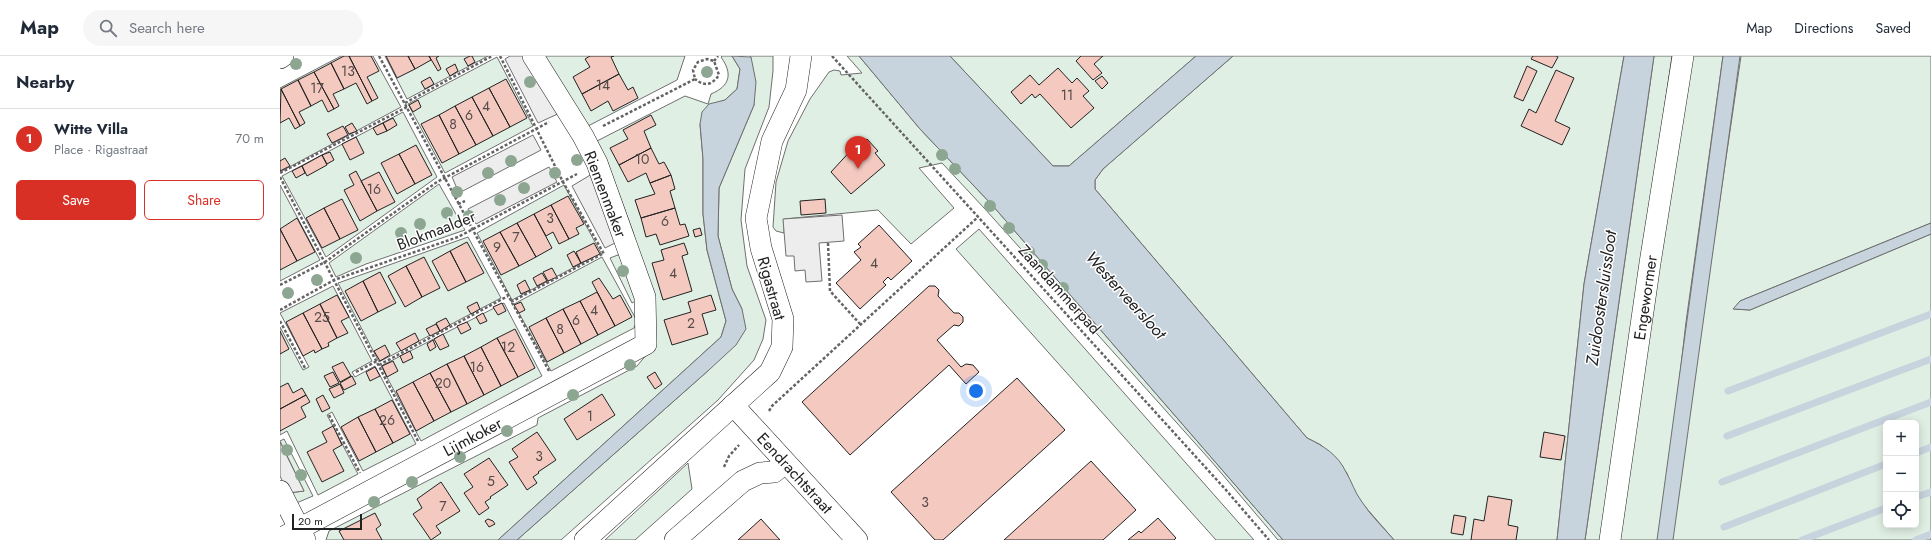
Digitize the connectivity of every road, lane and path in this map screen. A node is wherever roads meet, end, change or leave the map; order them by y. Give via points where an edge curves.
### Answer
1 (283, 56) edge
2 (379, 56) edge
3 (492, 56) edge
4 (500, 56) edge
5 (533, 56) edge
6 (718, 56) edge
7 (801, 56) edge
8 (832, 56) edge
9 (1683, 56) edge
10 (280, 58) edge
11 (714, 61) junction
12 (695, 78) junction
13 (405, 103) junction
14 (407, 107) junction
15 (568, 112) junction
16 (537, 128) junction
17 (583, 136) junction
18 (597, 163) junction
19 (445, 177) junction
20 (280, 178) edge
21 (563, 182) junction
22 (465, 201) dead end
23 (458, 204) junction
24 (978, 217) junction
25 (472, 230) junction
26 (828, 243) dead end
27 (325, 262) junction
28 (334, 280) junction
29 (280, 285) edge
30 (508, 296) junction
31 (511, 302) junction
32 (280, 310) edge
33 (280, 321) edge
34 (861, 325) junction
35 (646, 344) joint
36 (377, 361) junction
37 (379, 365) junction
38 (305, 368) dead end
39 (356, 372) dead end
40 (559, 390) junction
41 (733, 405) junction
42 (329, 415) dead end
43 (755, 430) junction
44 (428, 459) junction
45 (785, 463) junction
46 (280, 491) edge
47 (369, 491) junction
48 (303, 534) edge
49 (280, 539) edge
50 (585, 540) edge
51 (675, 540) edge
52 (857, 540) edge
53 (1269, 540) edge
54 (1610, 540) edge

1 - 10 street
2 - 13 path
3 - 13 path
4 - 16 path
5 - 15 street, Riemenmaker
6 - 11 path
7 - 41 street, Rigastraat via 796,90 772,140 756,218 761,248 783,319 782,347 770,372
8 - 24 path, Zaandammerpad
9 - 54 street, Engewormer
11 - 12 path via 706,59 698,62 693,70
11 - 12 path via 719,75 714,82 708,85 700,83
12 - 17 path
13 - 14 path
14 - 19 path
14 - 20 path
15 - 16 path, Blokmaalder
15 - 17 street, Riemenmaker
16 - 19 path, Blokmaalder
16 - 21 path
17 - 18 street, Riemenmaker
18 - 21 path, Blokmaalder
18 - 35 street, Riemenmaker via 645,297
19 - 23 path
19 - 27 path, Blokmaalder
20 - 27 path
21 - 25 path, Blokmaalder
21 - 31 path via 604,253
22 - 23 path
23 - 25 path
24 - 34 path
24 - 53 path, Zaandammerpad
25 - 28 path, Blokmaalder
25 - 30 path
26 - 34 path via 830,291
27 - 28 path
27 - 29 path, Blokmaalder
28 - 32 path, Blokmaalder
28 - 36 path
30 - 31 path
30 - 37 path
31 - 40 path
33 - 38 path
34 - 43 path via 772,406 764,423
35 - 40 street, Lijmkoker
36 - 37 path
36 - 39 path
37 - 44 path
40 - 44 street, Lijmkoker
41 - 43 street, Eendrachtstraat
41 - 50 street, Rigastraat
42 - 47 path
43 - 45 street, Eendrachtstraat
44 - 47 street, Lijmkoker
45 - 51 street via 774,472 750,476
45 - 52 street, Eendrachtstraat
46 - 48 street
47 - 48 street, Lijmkoker
48 - 49 street, Lijmkoker

